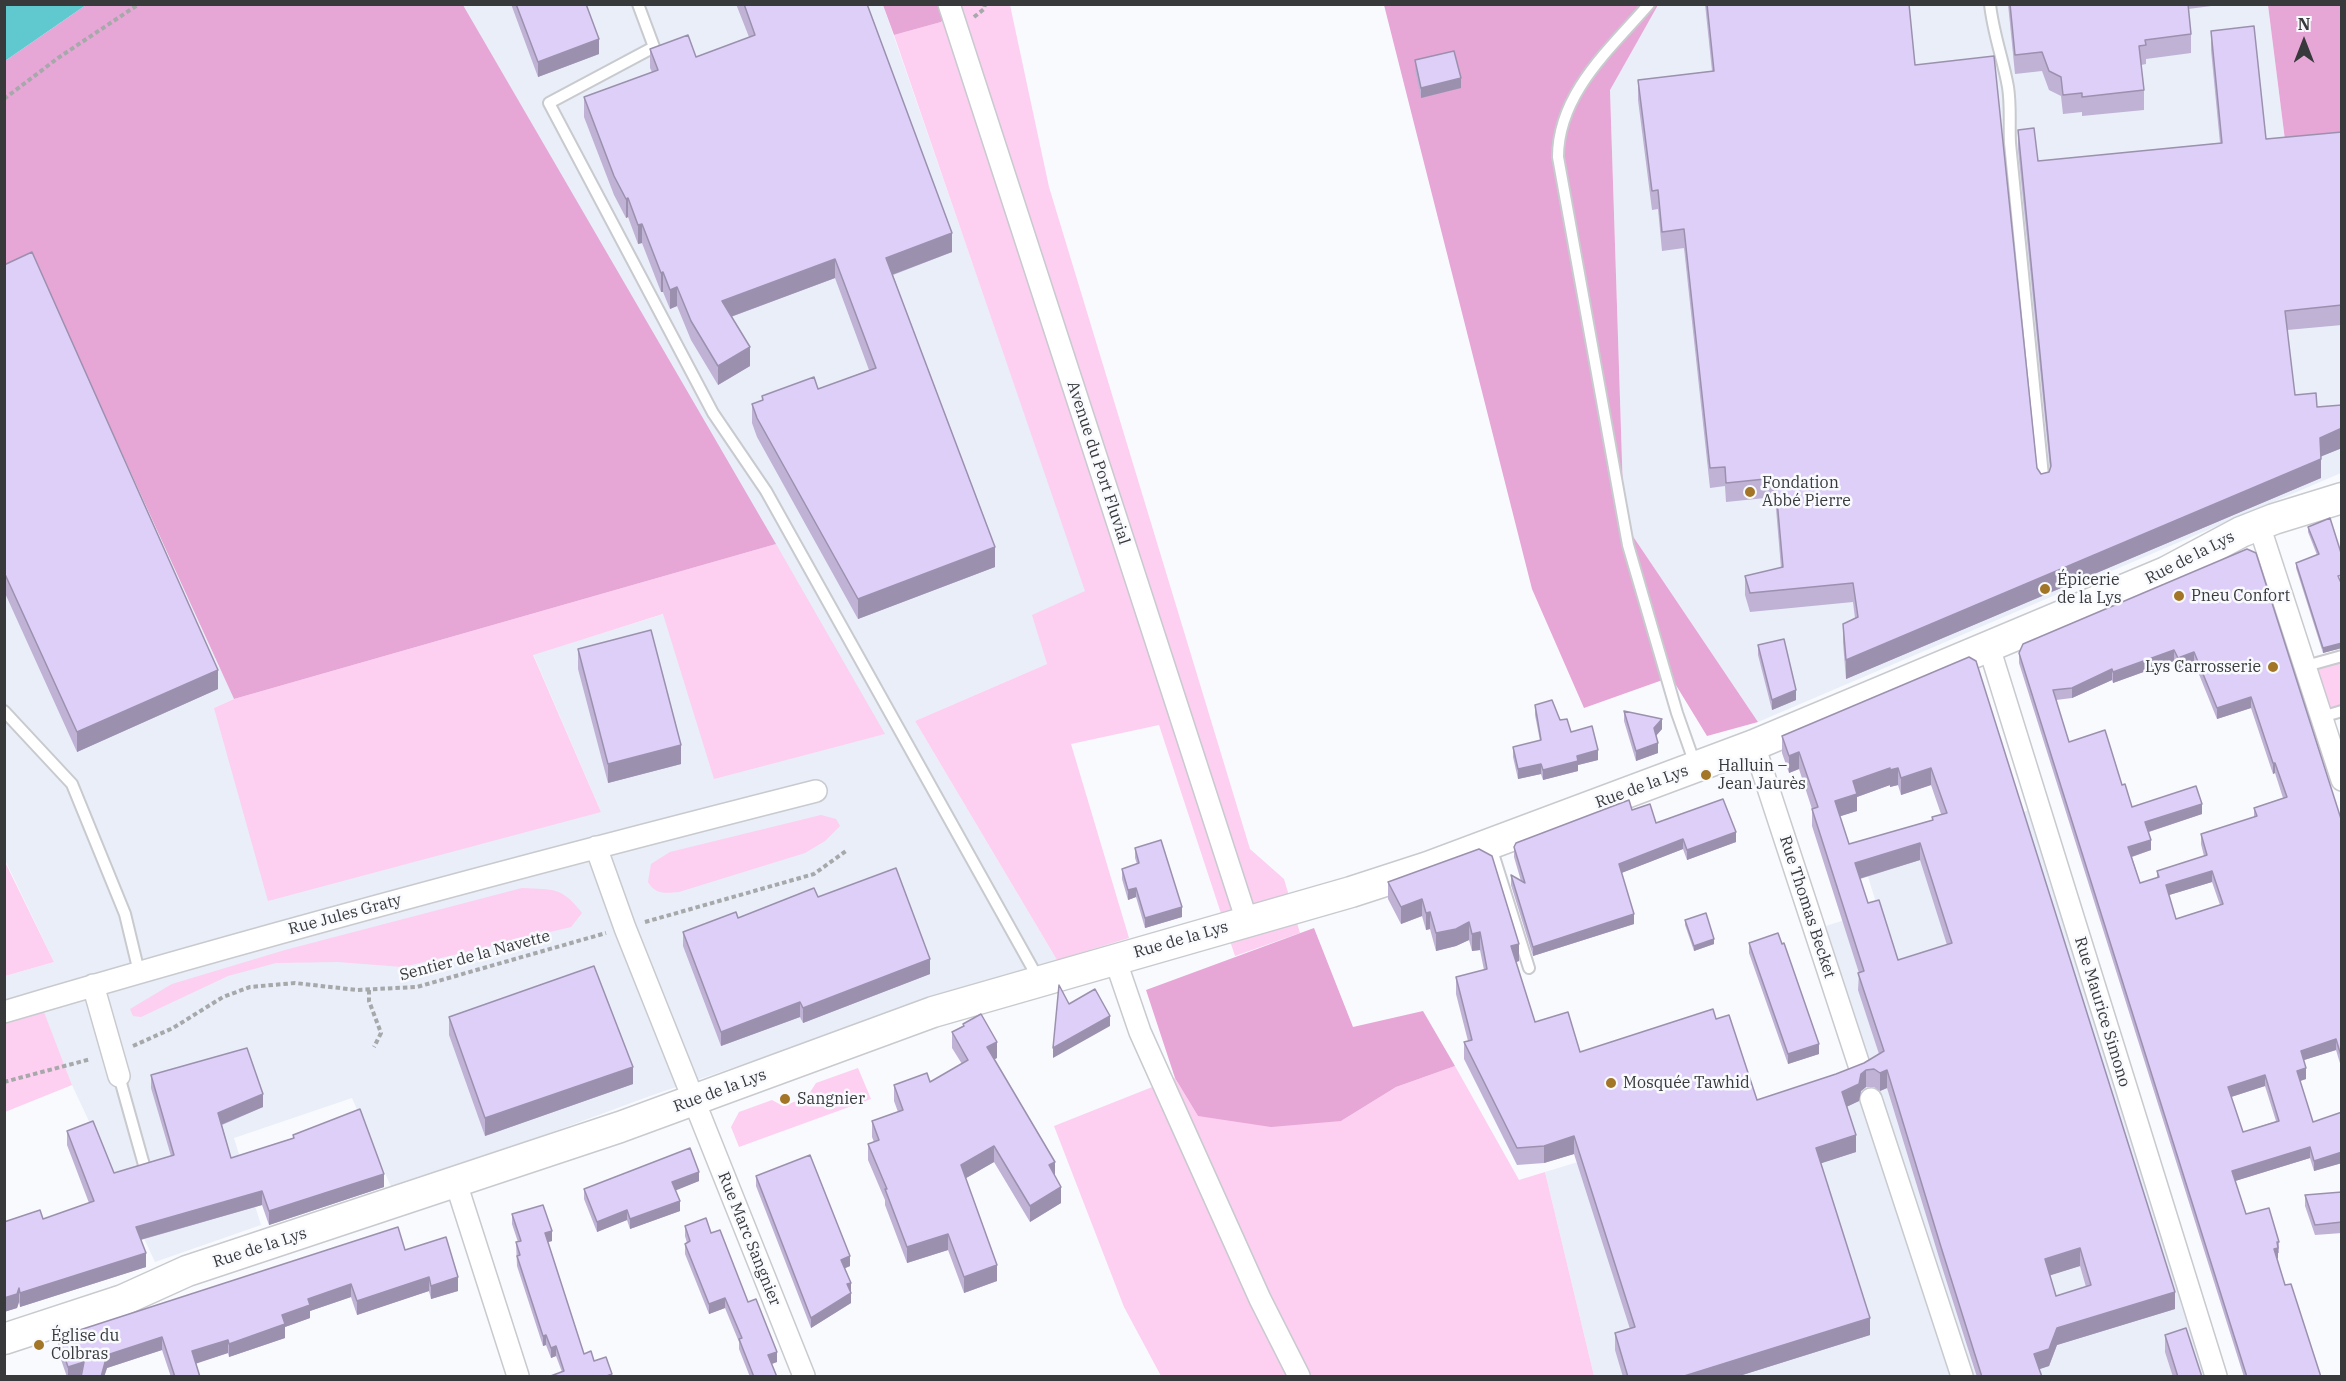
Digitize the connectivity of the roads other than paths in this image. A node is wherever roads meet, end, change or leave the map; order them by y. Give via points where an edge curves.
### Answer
1 (638, 4) edge
2 (949, 4) edge
3 (1649, 4) edge
4 (1990, 4) edge
5 (2044, 486) edge
6 (2342, 498) edge
7 (2259, 525) junction
8 (1989, 647) junction
9 (2342, 656) edge
10 (2306, 666) junction
11 (4, 711) edge
12 (2332, 714) edge
13 (1754, 745) junction
14 (1696, 767) junction
15 (2342, 780) edge
16 (816, 791) dead end
17 (1490, 844) junction
18 (596, 846) junction
19 (1247, 921) junction
20 (1115, 959) junction
21 (1528, 968) dead end
22 (139, 972) junction
23 (1039, 981) junction
24 (93, 985) junction
25 (4, 1012) edge
26 (1860, 1068) edge
27 (119, 1076) joint
28 (1871, 1099) dead end
29 (694, 1101) junction
30 (144, 1165) edge
31 (456, 1183) junction
32 (4, 1340) edge
33 (518, 1377) edge
34 (804, 1377) edge
35 (1299, 1377) edge
36 (1962, 1377) edge
37 (2216, 1377) edge

1 - 23 lane via 654,47 549,103 713,413 766,491
2 - 19 street, Avenue du Port Fluvial
3 - 14 lane via 1573,97 1561,127 1558,157 1626,534
4 - 5 lane via 2010,102 2010,143
6 - 7 main road, Rue de la Lys
7 - 8 main road, Rue de la Lys via 2166,572
7 - 10 street
8 - 13 main road, Rue de la Lys
8 - 37 street, Rue Maurice Simono
9 - 10 lane
10 - 12 street
11 - 22 lane via 72,784 125,914
12 - 15 street
13 - 14 main road, Rue de la Lys
13 - 26 street, Rue Thomas Becket
14 - 17 main road, Rue de la Lys
16 - 18 street, Rue Jules Graty
17 - 19 main road, Rue de la Lys via 1376,884
17 - 21 lane
18 - 22 street, Rue Jules Graty
18 - 29 street
19 - 20 main road, Rue de la Lys
20 - 23 main road, Rue de la Lys
20 - 35 street via 1140,1032
22 - 24 street, Rue Jules Graty
23 - 29 main road, Rue de la Lys via 933,1012
24 - 25 street, Rue Jules Graty
24 - 27 street
27 - 30 lane
28 - 36 street
29 - 31 main road, Rue de la Lys
29 - 34 street, Rue Marc Sangnier
31 - 32 main road, Rue de la Lys via 174,1276 123,1300
31 - 33 street

